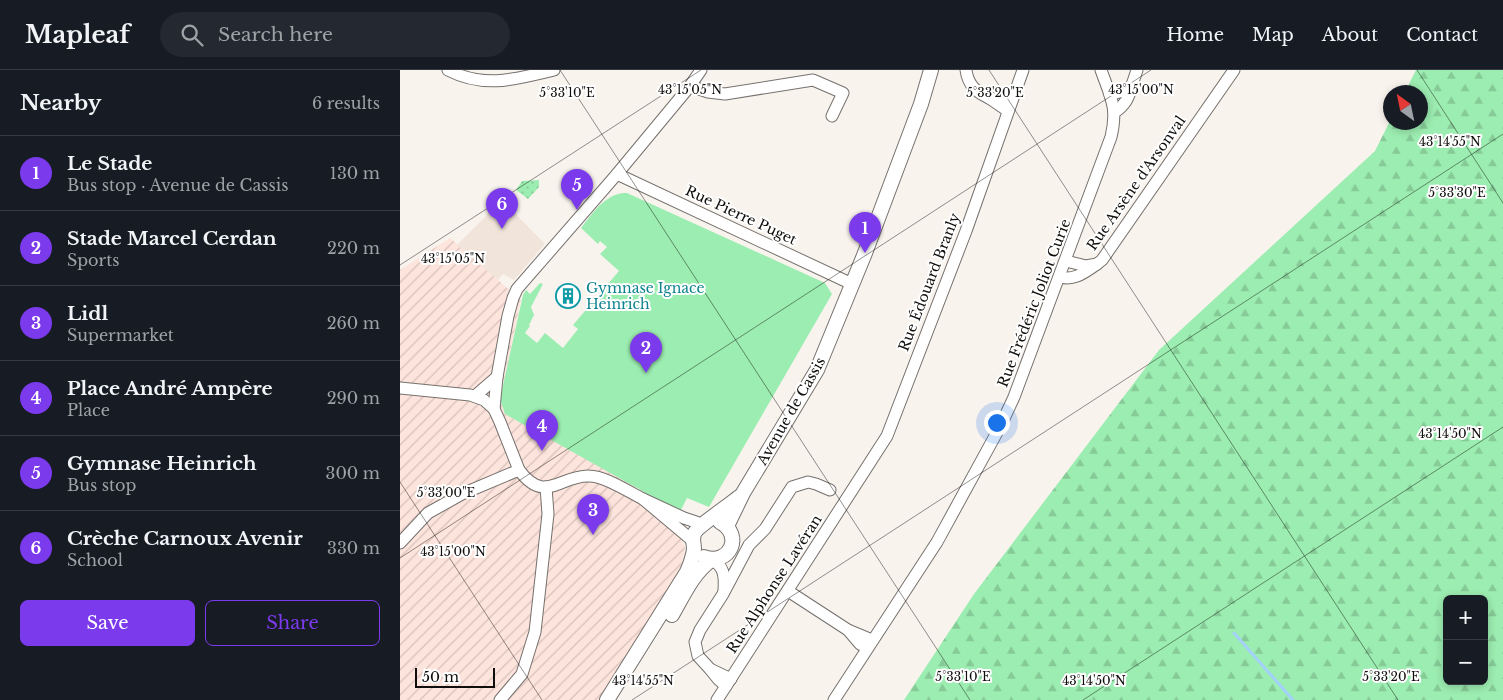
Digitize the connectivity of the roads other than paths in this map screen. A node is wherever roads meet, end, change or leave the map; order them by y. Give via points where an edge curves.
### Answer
1 (448, 70) edge
2 (554, 70) edge
3 (701, 70) edge
4 (931, 70) edge
5 (940, 70) edge
6 (966, 70) edge
7 (1023, 70) edge
8 (1101, 70) edge
9 (1137, 70) edge
10 (1234, 70) edge
11 (1132, 85) junction
12 (690, 86) junction
13 (1110, 95) junction
14 (921, 104) junction
15 (1010, 107) junction
16 (1114, 112) junction
17 (832, 116) dead end
18 (618, 174) junction
19 (1066, 261) junction
20 (1097, 264) junction
21 (1060, 277) junction
22 (852, 284) junction
23 (497, 377) junction
24 (400, 388) edge
25 (475, 396) junction
26 (494, 409) junction
27 (519, 470) junction
28 (546, 487) junction
29 (743, 493) junction
30 (643, 500) junction
31 (846, 501) junction
32 (706, 522) junction
33 (730, 532) junction
34 (400, 544) edge
35 (694, 544) junction
36 (748, 547) junction
37 (741, 561) junction
38 (716, 562) junction
39 (788, 590) junction
40 (723, 594) junction
41 (869, 644) junction
42 (728, 682) junction
43 (500, 700) edge
44 (607, 700) edge
45 (618, 700) edge
46 (717, 700) edge
47 (834, 700) edge

1 - 2 street via 481,81 501,81
3 - 12 street
4 - 14 main road, Avenue de Cassis
5 - 14 main road, Avenue de Cassis
6 - 15 street via 972,87 980,94
7 - 15 street, Rue Édouard Branly
8 - 13 street, Rue Frédéric Joliot Curie
9 - 11 street
10 - 20 street, Rue Arsène d'Arsonval
11 - 13 street
11 - 16 street via 1129,98
12 - 17 street via 725,94 814,80 843,93
12 - 18 street
13 - 16 street, Rue Frédéric Joliot Curie
14 - 22 main road, Avenue de Cassis
15 - 31 street, Rue Édouard Branly via 887,436
16 - 19 street, Rue Frédéric Joliot Curie via 1112,138
18 - 22 street, Rue Pierre Puget
18 - 23 street via 517,289 508,316
19 - 20 street, Rue Arsène d'Arsonval via 1086,266
19 - 21 street, Rue Frédéric Joliot Curie
20 - 21 street, Rue Arsène d'Arsonval via 1071,279
21 - 41 street, Rue Frédéric Joliot Curie via 1000,425 937,542
22 - 29 main road, Avenue de Cassis via 817,370
23 - 25 street
23 - 26 street
24 - 25 street
25 - 26 street
26 - 27 street
27 - 28 street via 532,483
27 - 34 street via 462,494 428,513
28 - 30 street via 589,476 600,478
28 - 43 street via 548,514 535,632 522,674
29 - 32 main road, Avenue de Cassis
29 - 33 main road, Avenue de Cassis
30 - 32 street via 684,518
30 - 35 street
31 - 36 street via 816,484 808,482 792,487 765,529
31 - 39 street, Rue Alphonse Lavéran
32 - 33 main road via 722,522
32 - 35 main road, Avenue de Cassis via 694,534
33 - 36 street
33 - 38 main road, Avenue de Cassis via 728,553
35 - 38 main road via 700,555
35 - 44 main road, Avenue de Cassis via 687,572
36 - 37 street
37 - 38 street via 726,567
37 - 40 street
38 - 40 street via 724,576
38 - 45 main road, Avenue de Cassis via 705,564 694,578
39 - 41 street via 848,630 860,644
39 - 42 street, Rue Alphonse Lavéran
40 - 42 street via 695,642 698,656
41 - 47 street, Rue Frédéric Joliot Curie
42 - 46 street, Rue Alphonse Lavéran

